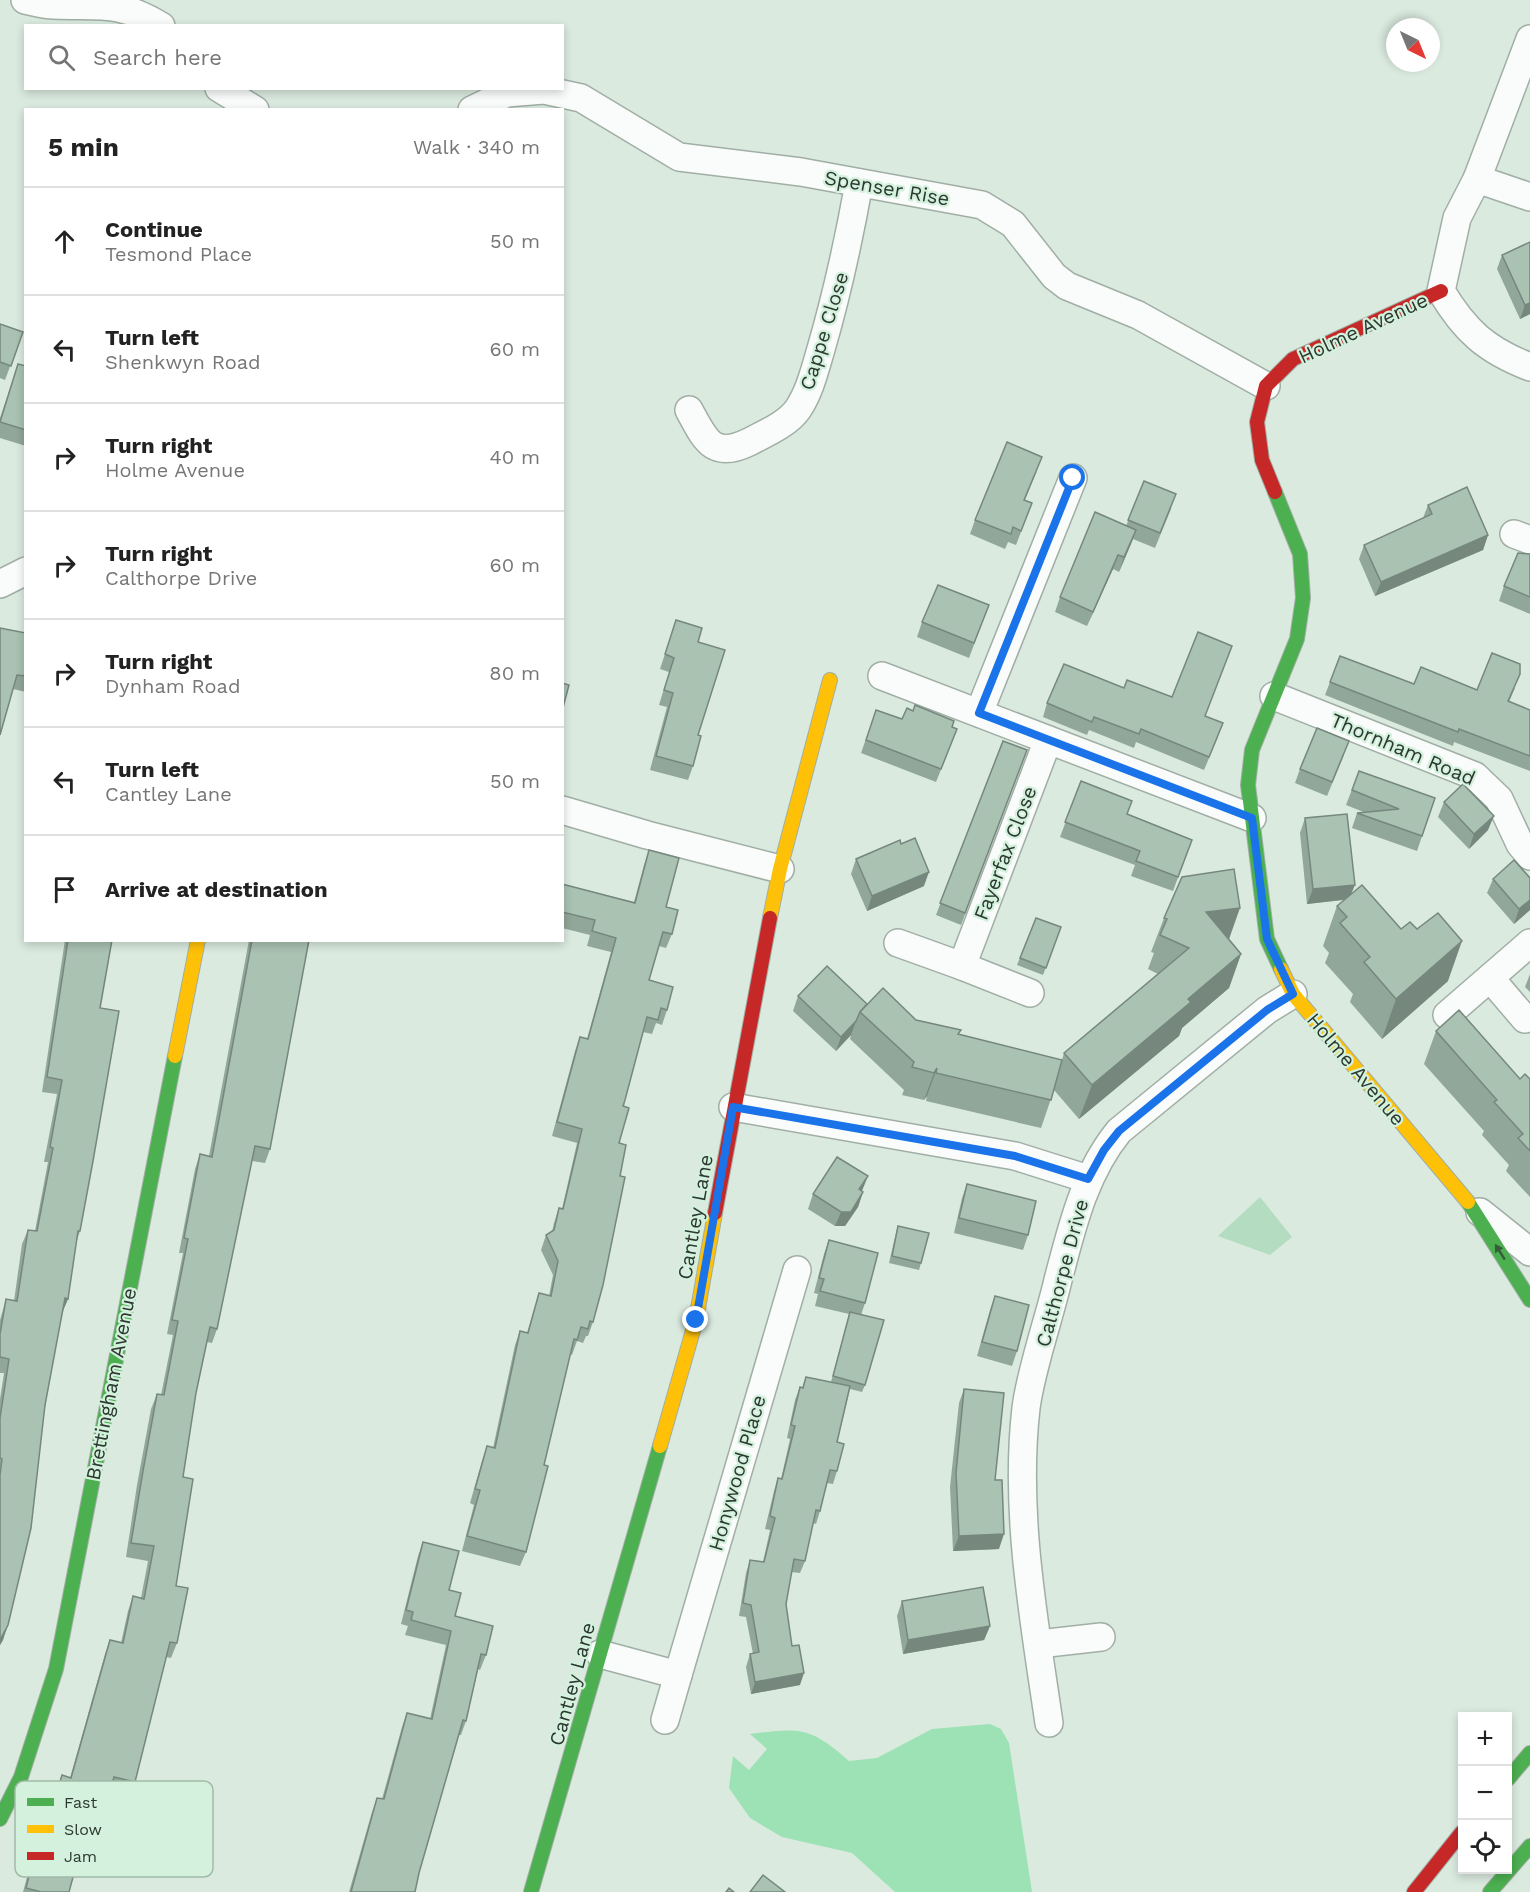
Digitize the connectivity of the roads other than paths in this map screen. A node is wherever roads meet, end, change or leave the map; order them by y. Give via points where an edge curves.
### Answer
1 (25, 0) edge
2 (158, 24) edge
3 (1530, 39) edge
4 (222, 90) edge
5 (544, 90) edge
6 (544, 90) edge
7 (252, 108) edge
8 (476, 108) edge
9 (1477, 179) junction
10 (859, 183) junction
11 (1530, 197) edge
12 (1441, 291) junction
13 (1530, 367) edge
14 (1266, 386) junction
15 (689, 410) dead end
16 (1073, 478) dead end
17 (24, 572) edge
18 (0, 584) edge
19 (882, 676) dead end
20 (830, 680) dead end
21 (1274, 696) junction
22 (979, 713) junction
23 (1048, 740) junction
24 (564, 811) edge
25 (1252, 818) junction
26 (1530, 856) edge
27 (780, 869) junction
28 (198, 942) edge
29 (898, 943) dead end
30 (1530, 943) edge
31 (962, 966) junction
32 (1490, 978) junction
33 (1029, 993) dead end
34 (1293, 994) junction
35 (1447, 1015) dead end
36 (1525, 1019) dead end
37 (733, 1107) junction
38 (1088, 1179) junction
39 (1469, 1204) junction
40 (1530, 1252) edge
41 (797, 1270) dead end
42 (1530, 1300) edge
43 (1101, 1637) dead end
44 (1039, 1644) junction
45 (600, 1654) junction
46 (678, 1675) junction
47 (665, 1720) dead end
48 (1049, 1723) dead end
49 (1530, 1753) edge
50 (1512, 1774) edge
51 (19, 1781) edge
52 (15, 1789) edge
53 (0, 1819) edge
54 (1458, 1837) edge
55 (1530, 1845) edge
56 (531, 1892) edge
57 (1414, 1892) edge
58 (1490, 1892) edge

1 - 2 street via 52,5 123,3
3 - 9 street
4 - 7 street
5 - 10 street, Spenser Rise via 581,98 679,157
6 - 8 street, Spenser Rise via 507,93
9 - 11 street
9 - 12 street via 1457,218
10 - 14 street, Spenser Rise via 982,206 1013,224 1054,276 1067,286 1138,315
10 - 15 street, Cappe Close via 840,280 809,388 797,411 774,429 732,450 718,449 705,439
12 - 13 street via 1475,338
12 - 14 main road, Holme Avenue via 1293,359
14 - 21 main road, Holme Avenue via 1257,422 1262,460 1300,554 1303,598 1297,639
16 - 22 street
17 - 18 street
19 - 22 street
20 - 27 main road, Cantley Lane
21 - 25 main road, Holme Avenue via 1252,750 1248,785
21 - 26 street, Thornham Road via 1475,776 1499,799 1520,844
22 - 23 street
23 - 25 street
23 - 31 street, Fayerfax Close
24 - 27 street
25 - 34 main road, Holme Avenue via 1267,939
27 - 37 main road, Cantley Lane
28 - 51 main road, Brettingham Avenue via 56,1669
29 - 31 street
30 - 32 street
31 - 33 street
32 - 35 street
32 - 36 street
34 - 38 street, Calthorpe Drive via 1267,1010 1119,1131
34 - 39 main road, Holme Avenue
37 - 38 street via 1015,1156
37 - 45 main road, Cantley Lane via 696,1320
38 - 44 street, Calthorpe Drive via 1026,1407 1022,1516
39 - 40 street, Holme Avenue
42 -> 39 main road, Holme Avenue
41 - 46 street, Honywood Place
43 - 44 street
44 - 48 street, Calthorpe Drive
45 - 46 street
45 - 56 main road, Cantley Lane
46 - 47 street, Honywood Place
49 - 50 main road
52 - 53 main road, Brettingham Avenue
54 - 57 main road
55 - 58 main road

